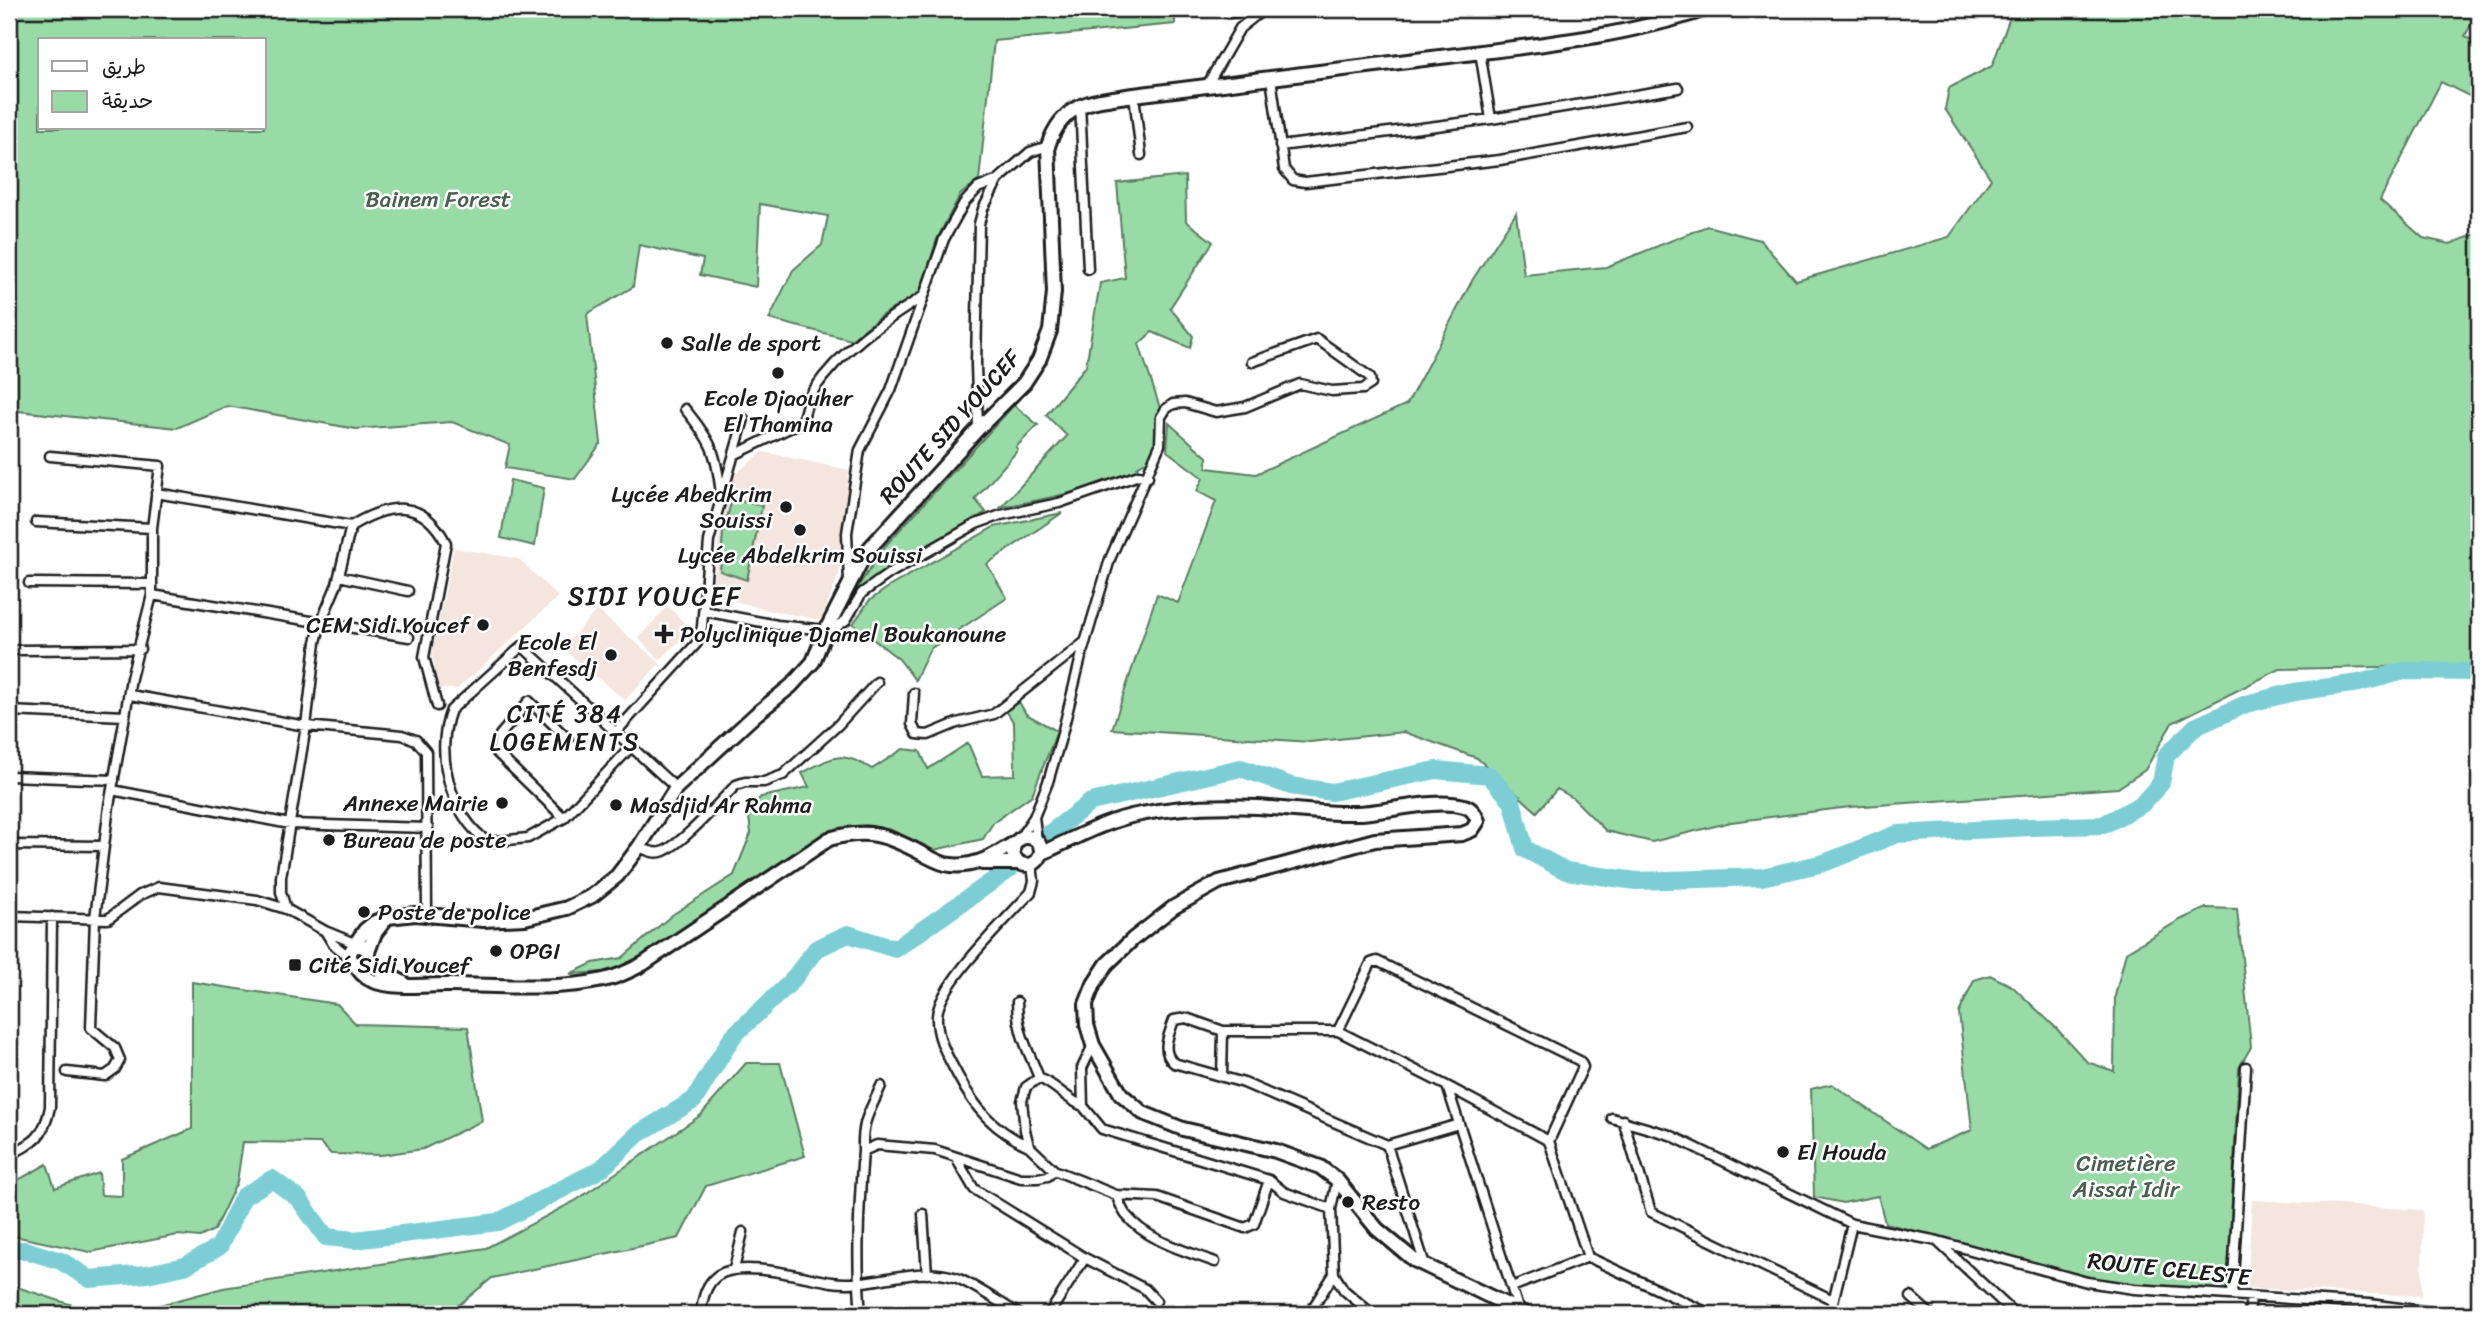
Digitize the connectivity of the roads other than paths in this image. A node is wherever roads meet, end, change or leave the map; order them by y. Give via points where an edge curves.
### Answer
1 (1262, 9) edge
2 (1706, 9) edge
3 (1228, 13) dead end
4 (1480, 52) junction
5 (1270, 78) junction
6 (1206, 87) junction
7 (1678, 89) dead end
8 (1134, 95) junction
9 (1080, 104) junction
10 (1491, 119) junction
11 (1686, 127) dead end
12 (1048, 146) junction
13 (1280, 146) junction
14 (1141, 155) dead end
15 (998, 180) junction
16 (1088, 269) dead end
17 (924, 296) junction
18 (1252, 362) dead end
19 (685, 409) dead end
20 (744, 419) dead end
21 (978, 429) junction
22 (734, 455) junction
23 (50, 456) dead end
24 (1148, 477) junction
25 (156, 492) junction
26 (722, 498) junction
27 (36, 522) dead end
28 (351, 526) junction
29 (152, 528) junction
30 (339, 576) junction
31 (849, 582) junction
32 (29, 583) dead end
33 (152, 584) junction
34 (408, 592) dead end
35 (152, 595) junction
36 (704, 611) junction
37 (321, 622) junction
38 (826, 630) junction
39 (409, 637) dead end
40 (1085, 642) junction
41 (140, 649) junction
42 (18, 650) dead end
43 (877, 682) dead end
44 (914, 693) dead end
45 (130, 695) junction
46 (437, 706) dead end
47 (9, 711) edge
48 (125, 716) junction
49 (306, 726) junction
50 (615, 733) junction
51 (568, 739) dead end
52 (630, 748) junction
53 (9, 776) edge
54 (114, 779) junction
55 (676, 788) junction
56 (112, 790) junction
57 (1034, 817) junction
58 (564, 818) junction
59 (290, 824) junction
60 (428, 828) junction
61 (1018, 841) junction
62 (9, 845) edge
63 (104, 846) junction
64 (639, 847) junction
65 (1039, 847) junction
66 (975, 863) junction
67 (1018, 863) junction
68 (1032, 865) junction
69 (286, 909) junction
70 (427, 914) junction
71 (9, 916) edge
72 (52, 917) junction
73 (95, 918) junction
74 (325, 931) junction
75 (358, 952) junction
76 (1017, 1002) dead end
77 (1223, 1031) junction
78 (1338, 1031) junction
79 (1093, 1045) junction
80 (2246, 1067) dead end
81 (67, 1072) dead end
82 (1222, 1077) junction
83 (1039, 1078) junction
84 (881, 1086) dead end
85 (1447, 1086) junction
86 (1083, 1106) junction
87 (1612, 1118) dead end
88 (1623, 1120) junction
89 (1459, 1124) junction
90 (1549, 1141) junction
91 (1387, 1145) junction
92 (1029, 1146) junction
93 (863, 1151) junction
94 (9, 1156) edge
95 (956, 1158) junction
96 (1054, 1170) junction
97 (1269, 1180) junction
98 (1337, 1180) junction
99 (1116, 1195) junction
100 (1331, 1209) junction
101 (923, 1214) dead end
102 (1852, 1224) junction
103 (743, 1232) dead end
104 (1938, 1241) junction
105 (1588, 1257) junction
106 (1085, 1258) junction
107 (1215, 1262) dead end
108 (1425, 1265) junction
109 (734, 1269) junction
110 (927, 1274) junction
111 (1334, 1274) junction
112 (858, 1283) junction
113 (1512, 1287) junction
114 (2232, 1295) junction
115 (1911, 1297) dead end
116 (2251, 1297) junction
117 (1833, 1300) junction
118 (1156, 1301) dead end
119 (1523, 1312) edge
120 (701, 1314) edge
121 (861, 1314) edge
122 (1019, 1314) edge
123 (1049, 1314) edge
124 (1309, 1314) edge
125 (1372, 1314) edge
126 (1710, 1314) edge
127 (1830, 1314) edge
128 (1930, 1314) edge
129 (2015, 1314) edge
130 (2249, 1314) edge
131 (2446, 1314) edge

1 - 3 street
1 - 6 street via 1240,28
2 - 4 main road via 1627,29
4 - 5 main road
4 - 10 street
5 - 6 main road
5 - 13 street
6 - 8 main road
7 - 10 street
8 - 9 main road
8 - 14 street
9 - 12 main road via 1062,120
9 - 16 street
10 - 13 street
11 - 13 street via 1500,160 1305,182 1293,180 1284,169
12 - 15 street via 1030,152
12 - 21 main road, ROUTE SID YOUCEF via 1054,292 1050,331 1040,360 1024,383
15 - 17 street via 978,188 964,203 944,239
15 - 21 street via 979,223
17 - 22 street via 842,355 811,393 802,422
17 - 31 street via 891,390 860,450 847,533
18 - 24 street via 1317,339 1370,377 1371,384 1363,389 1332,391 1300,384 1245,407 1216,412 1173,404 1161,417 1160,445
19 - 26 street via 705,433 717,458
20 - 22 street
21 - 31 main road, ROUTE SID YOUCEF via 866,552
22 - 26 street
23 - 25 street via 160,466
24 - 38 street via 1139,475 1059,503 976,524 862,593 846,620
24 - 40 street via 1110,559
25 - 28 street
25 - 29 street
26 - 36 street via 709,541
27 - 29 street
28 - 30 street
28 - 46 street via 374,512 408,509 428,518 446,543 424,657
29 - 33 street
30 - 34 street
30 - 37 street
31 - 38 main road, ROUTE SID YOUCEF
32 - 33 street
33 - 35 street
35 - 37 street
35 - 41 street
36 - 38 street
36 - 50 street via 697,643
37 - 39 street
37 - 49 street
38 - 55 main road, ROUTE SID YOUCEF via 813,662 791,686
40 - 44 street via 994,713 928,735 918,734 912,724
40 - 57 street via 1062,734
41 - 42 street
41 - 45 street
43 - 64 street via 783,775 736,785 663,851 653,853
45 - 48 street
45 - 49 street
47 - 48 street
48 - 54 street
49 - 59 street
49 - 60 street via 416,740 426,752
50 - 52 street
50 - 58 street via 522,646 451,710 445,724 446,777 474,832 488,842 528,838
51 - 58 street via 529,701 500,735 497,753
52 - 55 street
52 - 58 street
53 - 54 street
54 - 56 street
55 - 64 main road, ROUTE SID YOUCEF
56 - 59 street
56 - 63 street
57 - 61 street
57 - 65 street
59 - 60 street
59 - 69 street via 281,877
60 - 70 street
61 - 65 main road via 1032,838
61 - 66 main road
61 - 67 main road via 1013,855
62 - 63 street
63 - 73 street
64 - 70 main road, ROUTE SID YOUCEF via 617,876 567,908 503,920
65 - 68 main road via 1039,860
65 - 79 main road via 1113,821 1179,807 1362,813 1463,806 1471,809 1478,821 1462,834 1375,840 1266,868 1219,883 1174,907 1133,939 1094,984 1086,1004
66 - 67 main road
66 - 75 main road via 948,865 876,833 844,835 818,846 626,973 602,980 389,985 360,972
67 - 68 main road
68 - 92 street via 1031,892 946,989 937,1015 945,1051 976,1107 989,1123
69 - 73 street via 159,887 108,919
69 - 74 street
70 - 75 main road, ROUTE SID YOUCEF via 388,917
71 - 72 street
72 - 73 street
72 - 94 street via 50,1107 46,1126 35,1142
73 - 81 street via 91,1028 115,1048 120,1060 105,1076
74 - 75 street
74 - 75 street via 333,944
76 - 83 street via 1025,1048
77 - 78 street
77 - 82 street
77 - 82 street via 1179,1017 1174,1020 1166,1049 1174,1063
78 - 85 street
78 - 90 street via 1371,962 1377,961 1580,1061 1583,1068
79 - 86 street via 1082,1068
79 - 98 main road via 1121,1094 1143,1113 1183,1129 1276,1151 1320,1167
80 - 114 street
82 - 91 street
83 - 86 street
83 - 92 street via 1026,1087 1022,1101
84 - 93 street via 865,1117
85 - 89 street
85 - 90 street
86 - 97 street via 1102,1129
87 - 88 street, ROUTE CELESTE
88 - 102 street, ROUTE CELESTE via 1670,1135
88 - 117 street via 1651,1212
89 - 91 street
89 - 113 street
90 - 105 street
91 - 108 street
92 - 96 street
93 - 95 street via 877,1145 918,1147
93 - 112 street
95 - 96 street via 1021,1178 1048,1176
95 - 106 street via 974,1189
96 - 99 street
97 - 99 street via 1250,1228 1157,1197
97 - 100 street via 1284,1192
98 - 100 street
98 - 108 main road via 1377,1229
99 - 107 street via 1126,1215 1144,1230
100 - 111 street
101 - 110 street
102 - 104 street, ROUTE CELESTE
102 - 117 street
103 - 109 street
104 - 114 street, ROUTE CELESTE via 2087,1282
104 - 129 street
105 - 113 street
105 - 126 street
106 - 118 street via 1145,1289
106 - 123 street
108 - 119 main road
109 - 112 street
109 - 120 street via 717,1276 706,1288
110 - 112 street
110 - 122 street via 955,1277
111 - 124 street
111 - 125 street via 1344,1290
112 - 121 street
113 - 119 street
114 - 116 street, ROUTE CELESTE
115 - 128 street
116 - 130 street
116 - 131 street, ROUTE CELESTE
117 - 127 street

